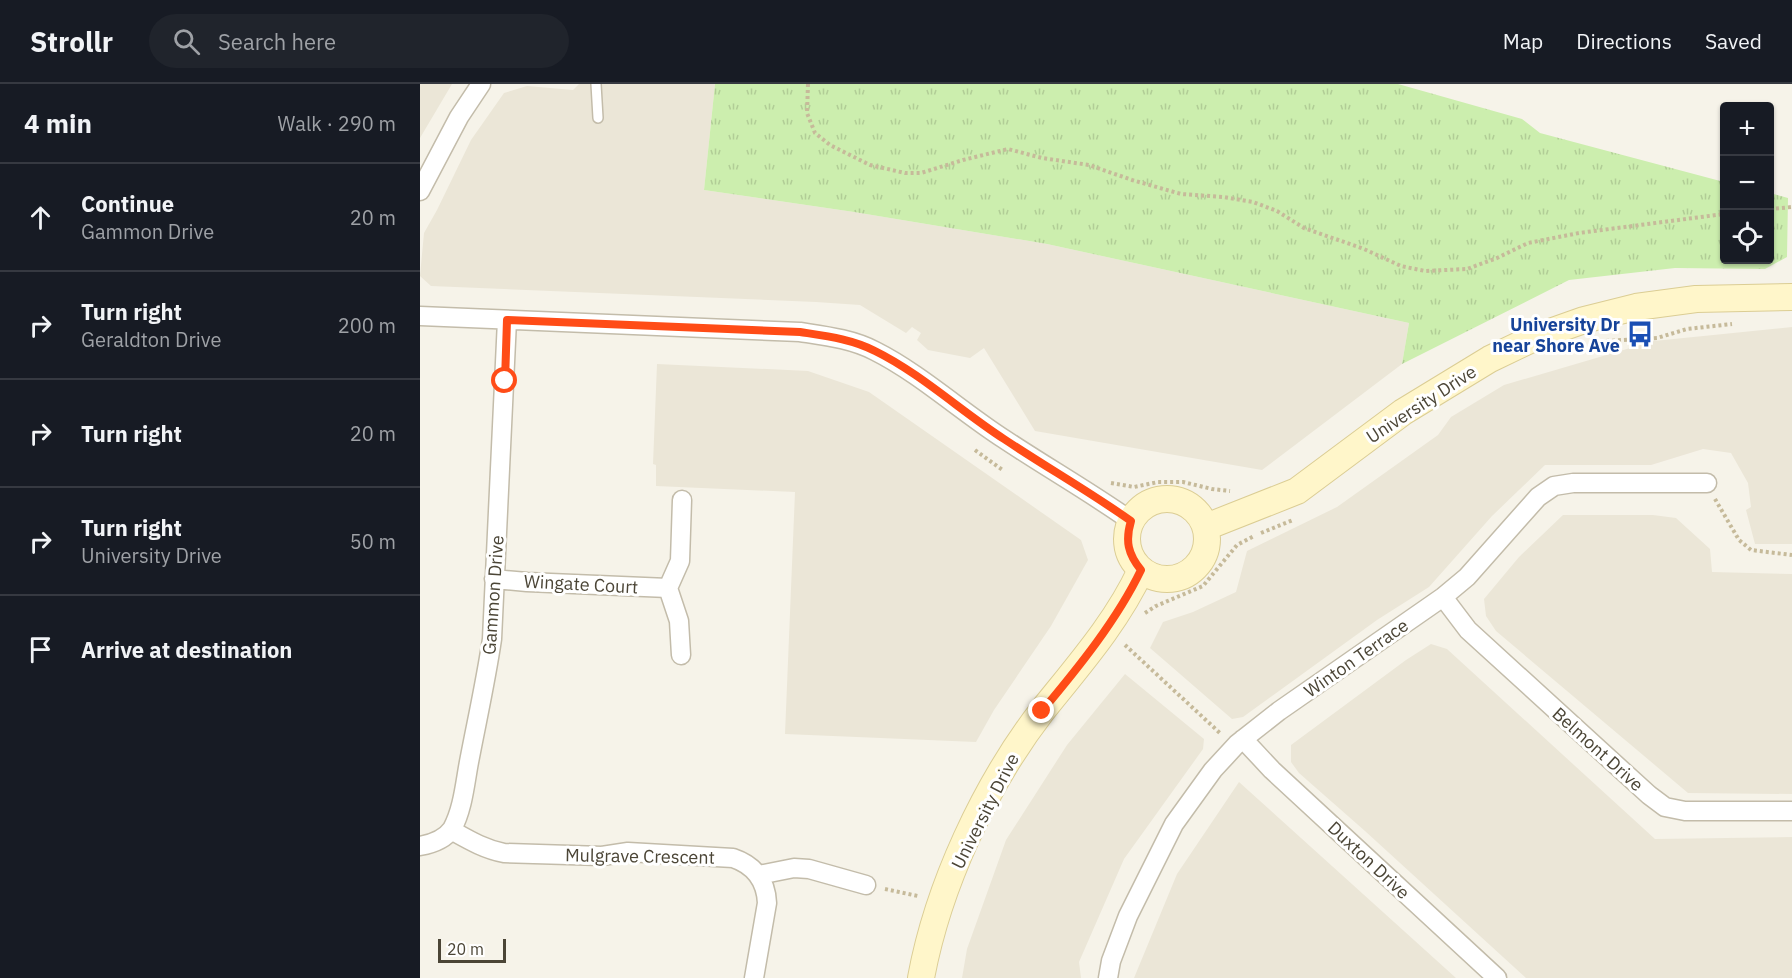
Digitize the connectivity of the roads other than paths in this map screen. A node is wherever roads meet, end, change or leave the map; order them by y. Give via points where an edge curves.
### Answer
1 (481, 84) edge
2 (596, 84) edge
3 (598, 118) dead end
4 (420, 190) edge
5 (1792, 297) edge
6 (420, 316) edge
7 (507, 320) junction
8 (1707, 483) road end
9 (682, 500) dead end
10 (1131, 521) junction
11 (1206, 527) junction
12 (1141, 570) junction
13 (495, 579) junction
14 (668, 588) junction
15 (1443, 597) junction
16 (681, 655) dead end
17 (1239, 742) junction
18 (1792, 811) edge
19 (451, 830) junction
20 (420, 846) edge
21 (759, 875) junction
22 (866, 885) road end
23 (754, 978) edge
24 (921, 978) edge
25 (1108, 978) edge
26 (1497, 978) edge

1 - 4 street
2 - 3 lane
5 - 11 street, University Drive via 1696,299 1636,308 1536,337 1490,359 1403,412 1297,491
6 - 7 street
7 - 10 street via 800,332 843,339 876,351
7 - 13 street, Gammon Drive
8 - 15 street, Winton Terrace via 1554,486 1538,497 1467,577
9 - 14 street via 680,561
10 - 11 street via 1150,502 1177,500 1200,515
10 - 12 street via 1128,547
11 - 12 street via 1205,553 1190,572 1165,579
12 - 24 street, University Drive via 1124,601 996,780 940,902
13 - 14 street, Wingate Court
13 - 19 street, Gammon Drive via 485,685 461,804
14 - 16 street via 679,621
15 - 17 street, Winton Terrace
15 - 18 street, Belmont Drive via 1468,630 1665,807 1684,811
17 - 25 street, Winton Terrace via 1213,770 1174,825 1128,916
17 - 26 street, Duxton Drive
19 - 20 street
19 - 21 street, Mulgrave Crescent via 478,845 504,853 602,856 628,852 733,858
21 - 22 street via 810,869
21 - 23 street via 767,903

